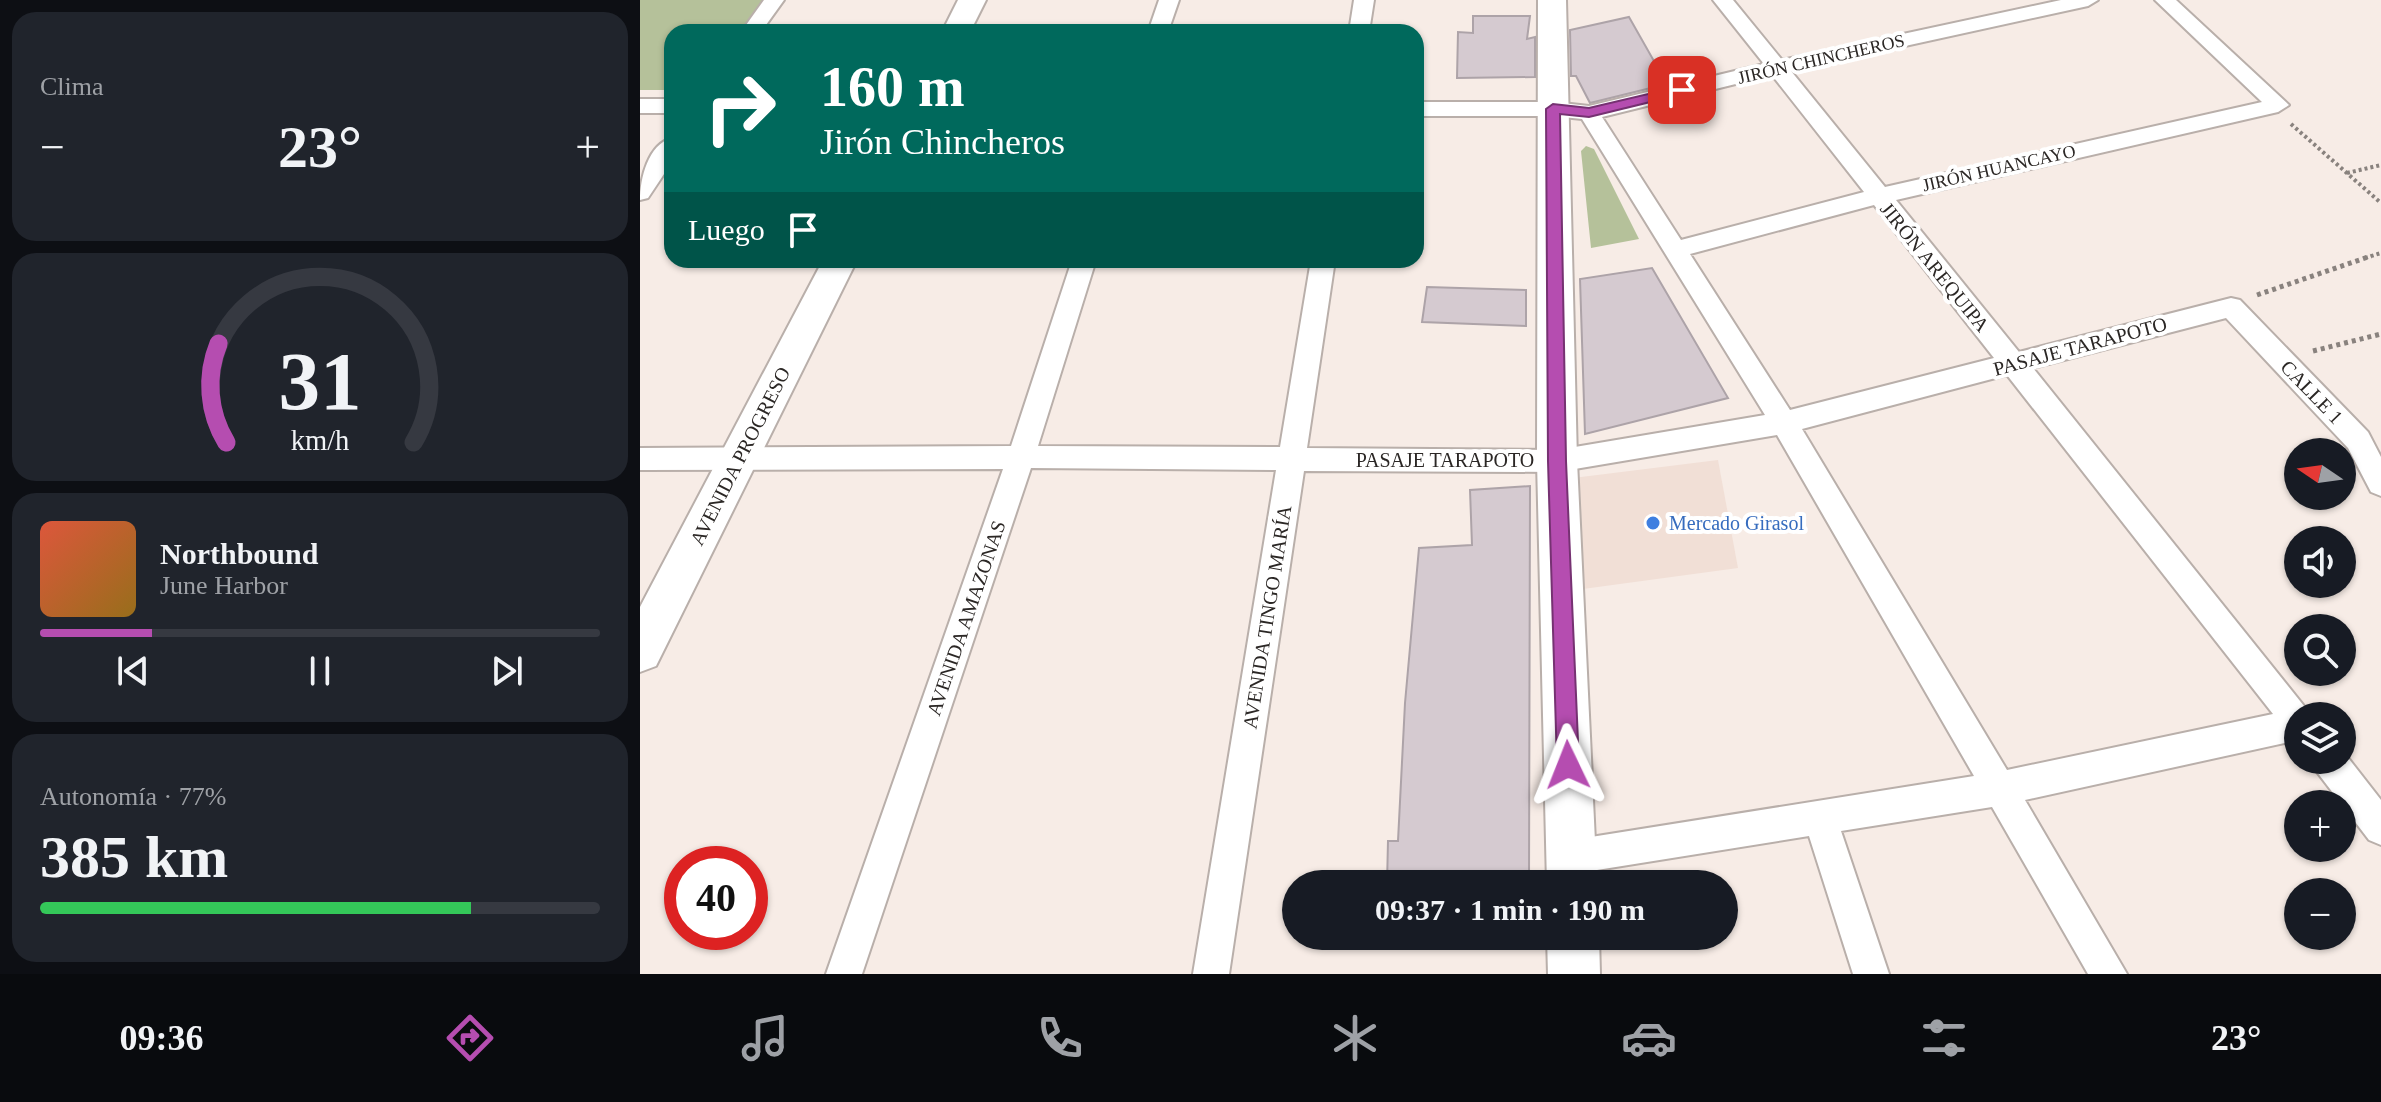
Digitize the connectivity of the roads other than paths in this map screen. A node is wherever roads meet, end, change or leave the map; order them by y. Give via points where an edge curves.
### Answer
1 (774, 0) edge
2 (972, 0) edge
3 (1169, 0) edge
4 (1364, 0) edge
5 (1552, 0) edge
6 (1723, 0) edge
7 (2088, 0) edge
8 (2165, 0) edge
9 (757, 24) edge
10 (960, 24) edge
11 (1161, 24) edge
12 (1360, 24) edge
13 (1775, 68) junction
14 (640, 106) edge
15 (664, 106) edge
16 (1424, 109) edge
17 (1571, 111) junction
18 (664, 157) edge
19 (640, 192) edge
20 (1878, 196) junction
21 (1675, 250) junction
22 (836, 268) edge
23 (1081, 268) edge
24 (1322, 268) edge
25 (2231, 307) joint
26 (2013, 364) junction
27 (1784, 423) junction
28 (1021, 457) junction
29 (739, 458) junction
30 (640, 459) edge
31 (1292, 459) junction
32 (1557, 461) junction
33 (2381, 484) edge
34 (640, 651) edge
35 (2284, 704) edge
36 (2284, 725) edge
37 (2340, 774) edge
38 (1998, 789) junction
39 (1819, 816) junction
40 (2381, 828) edge
41 (1572, 870) edge
42 (1573, 950) edge
43 (844, 974) edge
44 (1211, 974) edge
45 (1574, 974) edge
46 (1871, 974) edge
47 (2109, 974) edge

1 - 9 street
2 - 10 street
3 - 11 street
4 - 12 street
5 - 17 street
6 - 13 street, JIRÓN AREQUIPA
7 - 13 street, JIRÓN CHINCHEROS
8 - 20 street, JIRÓN HUANCAYO via 2278,105
13 - 17 street, JIRÓN CHINCHEROS
13 - 20 street, JIRÓN AREQUIPA
14 - 15 street
16 - 17 street, JIRÓN CHINCHEROS
17 - 21 street
17 - 32 street
18 - 19 street
20 - 21 street, JIRÓN HUANCAYO
20 - 26 street, JIRÓN AREQUIPA
21 - 27 street
22 - 29 street, AVENIDA PROGRESO
23 - 28 street, AVENIDA AMAZONAS
24 - 31 street, AVENIDA TINGO MARÍA
25 - 26 street, PASAJE TARAPOTO
25 - 33 street, CALLE 1 via 2358,440
26 - 27 street, PASAJE TARAPOTO
26 - 35 street, JIRÓN AREQUIPA
27 - 32 street, PASAJE TARAPOTO
27 - 38 street
28 - 29 street, PASAJE TARAPOTO
28 - 31 street, PASAJE TARAPOTO
28 - 43 street, AVENIDA AMAZONAS
29 - 30 street, PASAJE TARAPOTO
29 - 34 street, AVENIDA PROGRESO
31 - 32 street, PASAJE TARAPOTO
31 - 44 street, AVENIDA TINGO MARÍA
32 - 41 street
36 - 38 street
37 - 40 street
38 - 39 street
38 - 47 street
39 - 41 street
39 - 46 street
42 - 45 street

